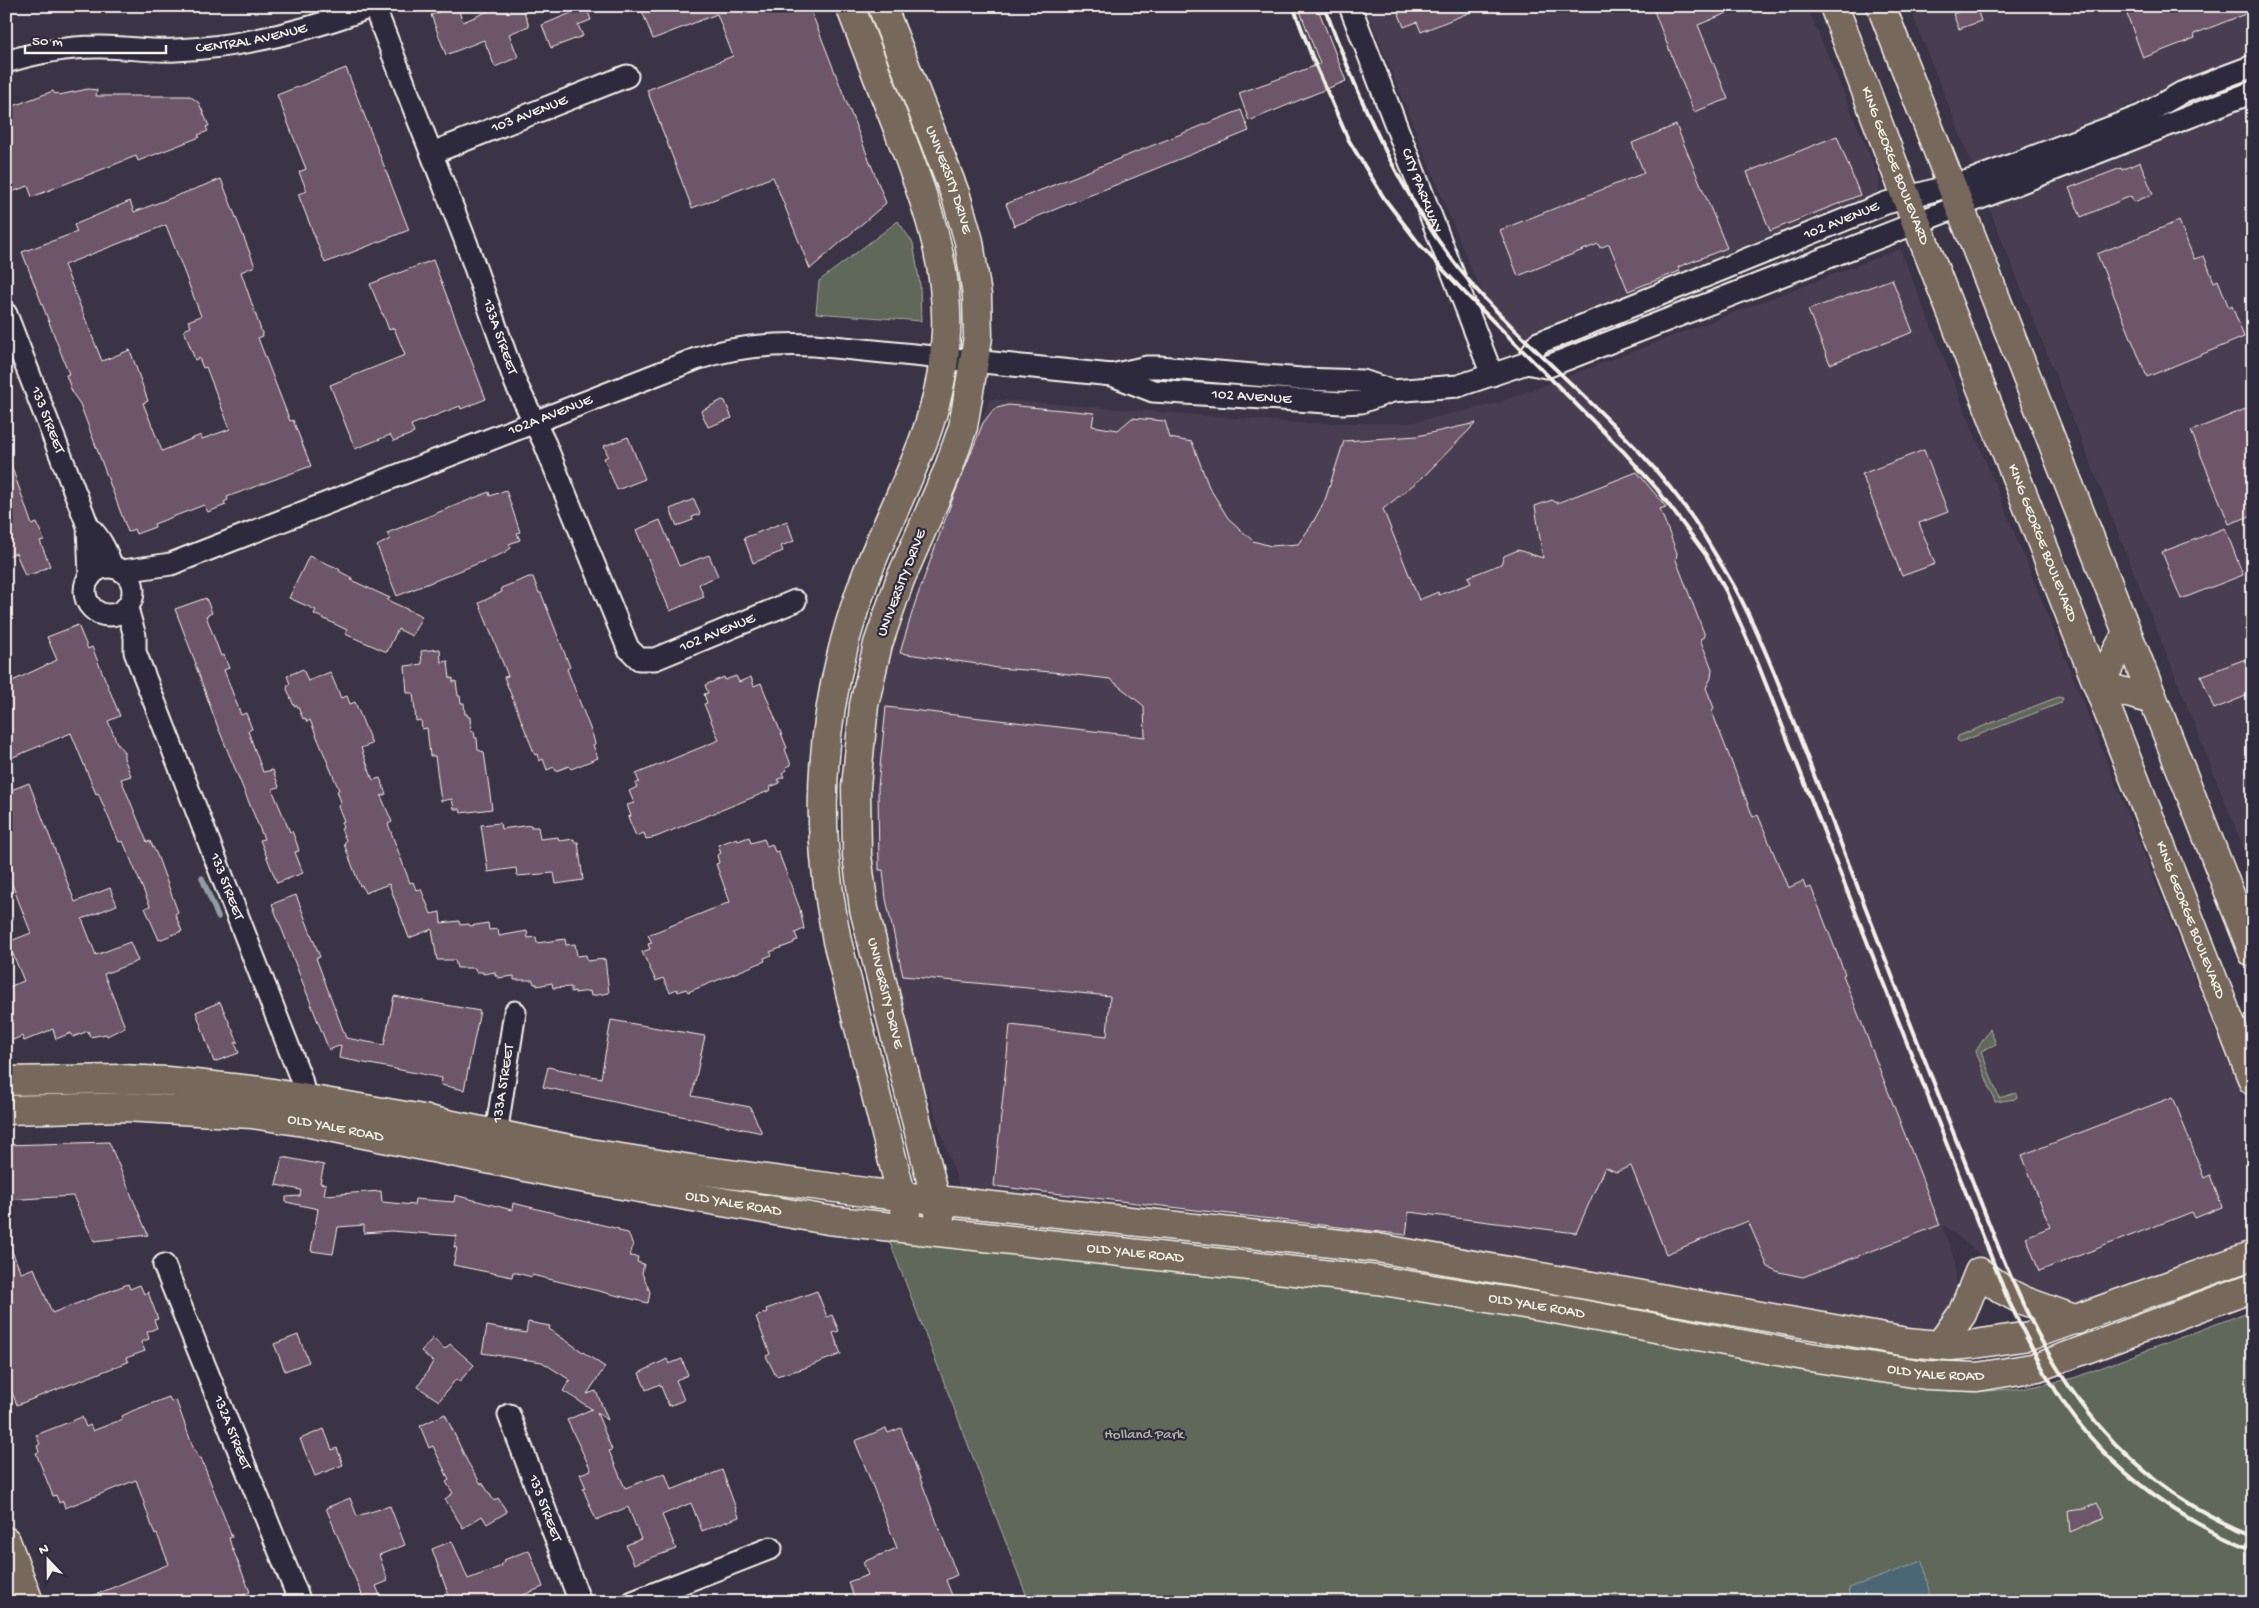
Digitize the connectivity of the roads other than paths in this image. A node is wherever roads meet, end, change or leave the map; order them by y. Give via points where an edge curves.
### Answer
1 (374, 6) edge
2 (850, 6) edge
3 (882, 6) edge
4 (1350, 6) edge
5 (1834, 6) edge
6 (1881, 6) edge
7 (6, 62) edge
8 (2253, 66) edge
9 (627, 76) dead end
10 (2253, 92) edge
11 (432, 153) junction
12 (1906, 196) junction
13 (1955, 196) junction
14 (1916, 222) junction
15 (6, 314) edge
16 (944, 358) junction
17 (975, 361) junction
18 (1527, 363) junction
19 (1492, 375) junction
20 (534, 421) junction
21 (88, 526) junction
22 (171, 564) junction
23 (118, 569) junction
24 (90, 576) junction
25 (131, 600) junction
26 (794, 601) dead end
27 (104, 614) junction
28 (2127, 633) junction
29 (136, 652) junction
30 (638, 659) joint
31 (2099, 685) junction
32 (2153, 700) junction
33 (830, 904) junction
34 (2253, 952) edge
35 (884, 997) junction
36 (515, 1012) dead end
37 (6, 1081) edge
38 (2253, 1081) edge
39 (6, 1110) edge
40 (308, 1111) junction
41 (496, 1134) junction
42 (448, 1151) junction
43 (902, 1196) junction
44 (935, 1200) junction
45 (910, 1229) junction
46 (944, 1233) junction
47 (2253, 1255) edge
48 (1445, 1258) junction
49 (164, 1265) dead end
50 (2253, 1287) edge
51 (1433, 1289) junction
52 (2077, 1320) junction
53 (1940, 1345) junction
54 (509, 1415) dead end
55 (6, 1541) edge
56 (771, 1548) dead end
57 (30, 1602) edge
58 (300, 1602) edge
59 (580, 1602) edge
60 (633, 1602) edge

1 - 7 street, CENTRAL AVENUE via 296,31 237,44 174,50 83,47
1 - 11 street, 133A STREET
2 - 16 main road, UNIVERSITY DRIVE via 934,228 945,299
3 - 17 main road, UNIVERSITY DRIVE via 956,196 969,242 978,296
4 - 19 street, CITY PARKWAY
5 - 12 main road, KING GEORGE BOULEVARD
6 - 13 main road
8 - 13 street, 102 AVENUE via 2180,93 2141,116
9 - 11 street, 103 AVENUE
10 - 13 street, 102 AVENUE
11 - 20 street, 133A STREET via 516,384
12 - 13 street, 102 AVENUE
12 - 14 main road, KING GEORGE BOULEVARD
12 - 18 street, 102 AVENUE via 1538,343
13 - 14 street, 102 AVENUE
13 - 28 main road
14 - 18 street, 102 AVENUE via 1546,367
14 - 31 main road, KING GEORGE BOULEVARD
15 - 21 street, 133 STREET
16 - 17 street, 102 AVENUE
16 - 20 street, 102A AVENUE via 814,345 736,348 696,359
16 - 33 main road, UNIVERSITY DRIVE via 925,441 866,574 835,683 824,786 824,844
17 - 19 street, 102 AVENUE via 1112,375 1159,367 1301,380 1363,381 1392,391 1450,387
17 - 35 main road, UNIVERSITY DRIVE via 956,449 889,610 863,714 856,787 857,855 864,909
18 - 19 street, 102 AVENUE
20 - 22 street, 102A AVENUE
20 - 30 street, 133A STREET via 628,648
21 - 23 street, 133 STREET via 103,543
21 - 24 street, 133 STREET
22 - 23 street, 102A AVENUE
22 - 25 street, 102A AVENUE
23 - 24 street via 100,569
23 - 25 street via 132,582
24 - 27 street via 86,588 88,601
25 - 27 street via 118,613
25 - 29 street, 133 STREET via 128,612
26 - 30 street, 102 AVENUE via 655,659
27 - 29 street, 133 STREET via 115,623 122,641
28 - 31 main road
28 - 32 main road
29 - 40 street, 133 STREET via 301,1079
31 - 32 main road
31 - 38 main road, KING GEORGE BOULEVARD
32 - 34 main road
33 - 35 main road via 852,939 860,962
33 - 43 main road, UNIVERSITY DRIVE
35 - 44 main road, UNIVERSITY DRIVE
36 - 41 street, 133A STREET
37 - 40 main road, OLD YALE ROAD via 167,1081 261,1091
39 - 40 main road, OLD YALE ROAD via 124,1107 252,1114
40 - 41 main road, OLD YALE ROAD
40 - 42 main road, OLD YALE ROAD
41 - 42 street, 133A STREET
41 - 43 main road, OLD YALE ROAD via 691,1169
42 - 45 main road, OLD YALE ROAD via 687,1197 828,1220
43 - 44 main road, OLD YALE ROAD
43 - 45 main road, UNIVERSITY DRIVE
44 - 46 main road, UNIVERSITY DRIVE
44 - 48 main road, OLD YALE ROAD
45 - 46 main road, OLD YALE ROAD
46 - 51 main road, OLD YALE ROAD via 1368,1278
47 - 52 main road, OLD YALE ROAD
48 - 51 main road
48 - 53 main road, OLD YALE ROAD via 1885,1338
49 - 58 street, 132A STREET
50 - 51 main road, OLD YALE ROAD via 2066,1358 2014,1372 1977,1376 1891,1371
52 - 53 main road, OLD YALE ROAD via 2004,1341
52 - 53 main road via 2022,1300 1979,1272 1962,1314
54 - 59 street, 133 STREET
55 - 57 main road
56 - 60 street

